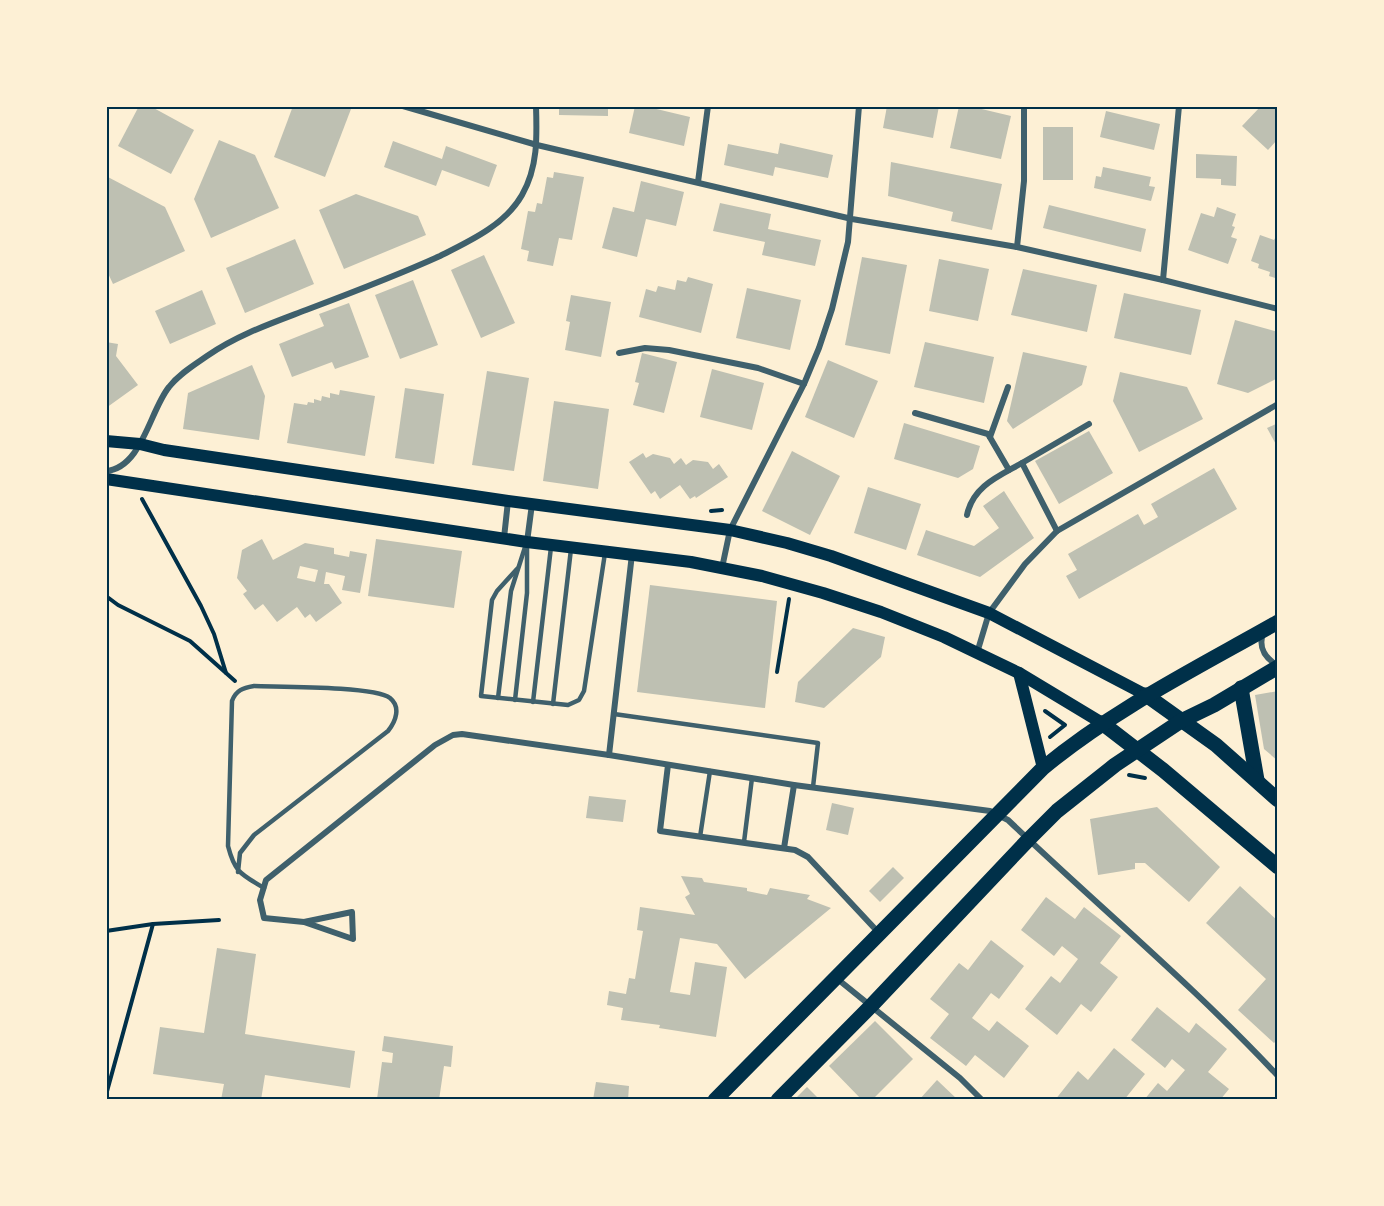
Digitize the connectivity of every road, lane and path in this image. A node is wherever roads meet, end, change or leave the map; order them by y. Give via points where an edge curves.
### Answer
1 (403, 106) edge
2 (536, 106) edge
3 (708, 106) edge
4 (859, 106) edge
5 (1024, 106) edge
6 (1179, 106) edge
7 (537, 145) junction
8 (699, 183) junction
9 (852, 219) junction
10 (1017, 247) junction
11 (1163, 280) junction
12 (1278, 309) edge
13 (620, 353) dead end
14 (804, 384) junction
15 (1008, 387) dead end
16 (1278, 404) edge
17 (915, 412) dead end
18 (1089, 424) dead end
19 (990, 437) junction
20 (106, 441) edge
21 (140, 444) junction
22 (1022, 462) junction
23 (1009, 470) junction
24 (106, 471) edge
25 (106, 479) edge
26 (134, 483) junction
27 (508, 501) junction
28 (532, 504) junction
29 (967, 515) dead end
30 (729, 530) junction
31 (1057, 531) junction
32 (504, 538) junction
33 (527, 542) junction
34 (552, 544) junction
35 (571, 547) junction
36 (606, 552) junction
37 (632, 554) junction
38 (722, 568) junction
39 (517, 569) junction
40 (792, 584) junction
41 (106, 596) edge
42 (989, 613) junction
43 (1271, 626) edge
44 (977, 653) junction
45 (1278, 666) edge
46 (777, 672) dead end
47 (226, 673) junction
48 (1019, 673) junction
49 (243, 688) junction
50 (1241, 688) junction
51 (1146, 695) junction
52 (498, 698) junction
53 (515, 700) junction
54 (532, 702) junction
55 (553, 704) junction
56 (1037, 706) dead end
57 (614, 714) junction
58 (1069, 720) dead end
59 (1181, 721) junction
60 (1102, 723) junction
61 (1065, 725) junction
62 (1069, 731) dead end
63 (1045, 741) dead end
64 (1137, 750) junction
65 (609, 754) junction
66 (668, 765) junction
67 (1043, 768) junction
68 (710, 771) junction
69 (1127, 774) dead end
70 (752, 778) junction
71 (1152, 779) dead end
72 (1257, 780) junction
73 (794, 784) junction
74 (813, 787) junction
75 (1278, 800) edge
76 (996, 814) junction
77 (700, 837) junction
78 (1028, 840) junction
79 (744, 842) junction
80 (784, 848) junction
81 (1278, 867) edge
82 (238, 872) junction
83 (264, 888) junction
84 (219, 920) dead end
85 (304, 922) junction
86 (153, 924) junction
87 (106, 931) edge
88 (879, 932) junction
89 (835, 977) junction
90 (871, 1006) junction
91 (1278, 1076) edge
92 (106, 1095) edge
93 (715, 1100) edge
94 (778, 1100) edge
95 (982, 1100) edge

1 - 7 street
2 - 7 street
3 - 8 street
4 - 9 street
5 - 10 street via 1024,181
6 - 11 street
7 - 8 street
7 - 21 street via 524,192 494,225 410,269 223,345 169,387
8 - 9 street
9 - 10 street
9 - 14 street via 832,309
10 - 11 street
11 - 12 street
13 - 14 street via 645,348 669,350 758,368
14 - 30 street
15 - 19 street
16 - 31 street
17 - 19 street
18 - 22 street
19 - 23 street
20 - 21 main road
21 - 24 street via 129,460
21 - 27 main road
22 - 23 street
22 - 31 street
23 - 29 street via 979,490
25 - 26 main road
26 - 32 main road
26 - 47 path via 205,615
27 - 28 main road
27 - 32 street
28 - 30 main road
28 - 33 street
30 - 38 street
30 - 42 main road via 831,556
31 - 42 street via 1025,564
32 - 33 main road
33 - 34 main road
33 - 39 lane
33 - 53 lane via 527,593
34 - 35 main road
34 - 54 lane
35 - 36 main road
35 - 55 lane
36 - 37 main road
36 - 55 lane via 583,695 573,704
37 - 38 main road
37 - 57 street
38 - 40 main road
39 - 52 lane
39 - 52 lane via 492,600 481,696
40 - 44 main road via 881,612
40 - 46 path
41 - 47 path via 190,641
42 - 44 street
42 - 51 main road
43 - 45 street via 1261,638 1261,648
43 - 51 main road
44 - 48 main road
45 - 50 main road
47 - 49 path
48 - 60 main road
48 - 67 main road
49 - 82 lane via 232,701 228,846
49 - 82 lane via 353,690 386,695 395,703 397,713 388,731 254,835 240,853
50 - 59 main road
50 - 72 main road
51 - 59 main road
51 - 60 main road
52 - 53 lane
53 - 54 lane
54 - 55 lane
56 - 61 path
57 - 65 street
57 - 74 lane via 818,743
58 - 61 path
59 - 64 main road
59 - 72 main road
60 - 64 main road
60 - 67 main road
61 - 62 path
61 - 63 path
64 - 78 main road via 1086,786
64 - 81 main road
65 - 66 street
65 - 83 street via 453,735 435,745 266,880
66 - 68 street
66 - 77 street via 660,831
67 - 76 main road
68 - 70 street
68 - 77 lane
69 - 71 path
70 - 73 street
70 - 79 lane
72 - 75 main road
73 - 74 street
73 - 80 street
74 - 76 street
76 - 78 street
76 - 88 main road
77 - 79 street
78 - 90 main road
78 - 91 street via 1135,936
79 - 80 street
80 - 88 street via 808,857
82 - 83 lane
83 - 85 street via 260,900 264,918
84 - 86 path
85 - 85 street via 352,912 353,939 323,929
86 - 87 path
86 - 92 path
88 - 89 main road
89 - 90 street
89 - 93 main road
90 - 94 main road
90 - 95 street

